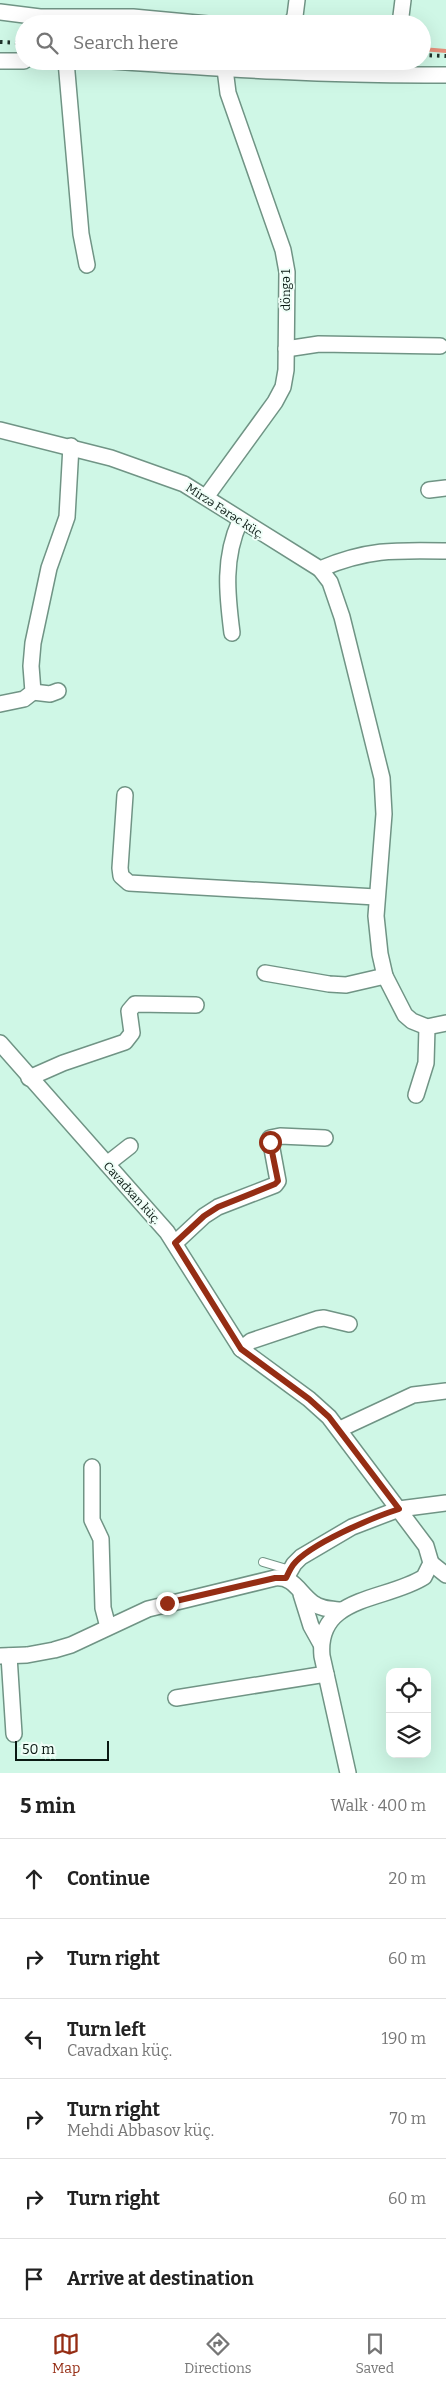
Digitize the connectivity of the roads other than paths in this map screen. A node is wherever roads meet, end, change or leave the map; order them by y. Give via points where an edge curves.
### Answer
1 (297, 0) edge
2 (403, 0) edge
3 (0, 12) edge
4 (20, 15) edge
5 (295, 15) edge
6 (401, 15) edge
7 (15, 60) edge
8 (0, 61) edge
9 (67, 70) edge
10 (225, 70) edge
11 (353, 70) edge
12 (446, 75) edge
13 (87, 265) dead end
14 (440, 346) dead end
15 (286, 349) junction
16 (0, 430) edge
17 (70, 446) junction
18 (446, 488) edge
19 (429, 490) dead end
20 (206, 497) junction
21 (240, 521) junction
22 (446, 551) edge
23 (320, 569) junction
24 (232, 633) dead end
25 (58, 691) dead end
26 (33, 692) junction
27 (0, 704) edge
28 (125, 795) dead end
29 (376, 897) junction
30 (266, 973) dead end
31 (385, 976) junction
32 (196, 1004) dead end
33 (446, 1023) edge
34 (428, 1027) junction
35 (0, 1043) edge
36 (29, 1078) junction
37 (416, 1095) dead end
38 (325, 1138) dead end
39 (130, 1146) dead end
40 (107, 1164) junction
41 (175, 1243) junction
42 (349, 1324) dead end
43 (241, 1349) junction
44 (446, 1391) edge
45 (340, 1429) junction
46 (92, 1467) dead end
47 (446, 1503) edge
48 (399, 1509) junction
49 (264, 1562) dead end
50 (431, 1564) junction
51 (288, 1574) junction
52 (446, 1575) edge
53 (301, 1591) junction
54 (340, 1610) junction
55 (108, 1627) junction
56 (321, 1644) junction
57 (4, 1656) edge
58 (326, 1674) junction
59 (176, 1698) dead end
60 (14, 1734) dead end
61 (348, 1773) edge

1 - 5 street
2 - 6 street
3 - 4 street
7 - 8 street
9 - 13 street via 81,234
10 - 15 street, döngə 1 via 228,93 283,250 287,272
11 - 12 street
14 - 15 street via 325,344
15 - 20 street, döngə 1 via 283,387 275,402
16 - 17 street, Mirzə Fərəc küç.
17 - 20 street, Mirzə Fərəc küç. via 184,484
17 - 26 street via 67,517 49,568 33,643
18 - 19 street
20 - 21 street, Mirzə Fərəc küç.
21 - 23 street, Mirzə Fərəc küç.
21 - 24 street via 227,564 226,589
22 - 23 street via 379,551
23 - 29 street via 330,582 340,610 382,778 384,814
25 - 26 street via 46,694
26 - 27 street via 24,699
28 - 29 street via 120,868 121,876 129,883
29 - 31 street
30 - 31 street via 338,984
31 - 34 street via 405,1015
32 - 36 street via 135,1004 129,1011 132,1033 125,1042
33 - 34 street
34 - 37 street via 426,1063
35 - 36 street, Cavadxan küç.
36 - 40 street, Cavadxan küç.
38 - 41 street via 270,1138 278,1181 218,1207
39 - 40 street
40 - 41 street, Cavadxan küç.
41 - 43 street, Cavadxan küç.
42 - 43 street via 317,1319 251,1341
43 - 45 street, Cavadxan küç. via 315,1404
44 - 45 street via 413,1395
45 - 48 street, Cavadxan küç.
46 - 55 street via 92,1520 101,1539 103,1608
47 - 48 street
48 - 50 street, Cavadxan küç. via 423,1542
48 - 51 street via 352,1527 301,1557
49 - 51 lane
50 - 52 street
50 - 54 street via 418,1581
51 - 53 street
51 - 55 street via 167,1603
53 - 54 street via 320,1607
53 - 56 street via 311,1626
54 - 56 street via 328,1624
55 - 57 street via 54,1650
56 - 58 street
57 - 60 street
58 - 59 street
58 - 61 street

